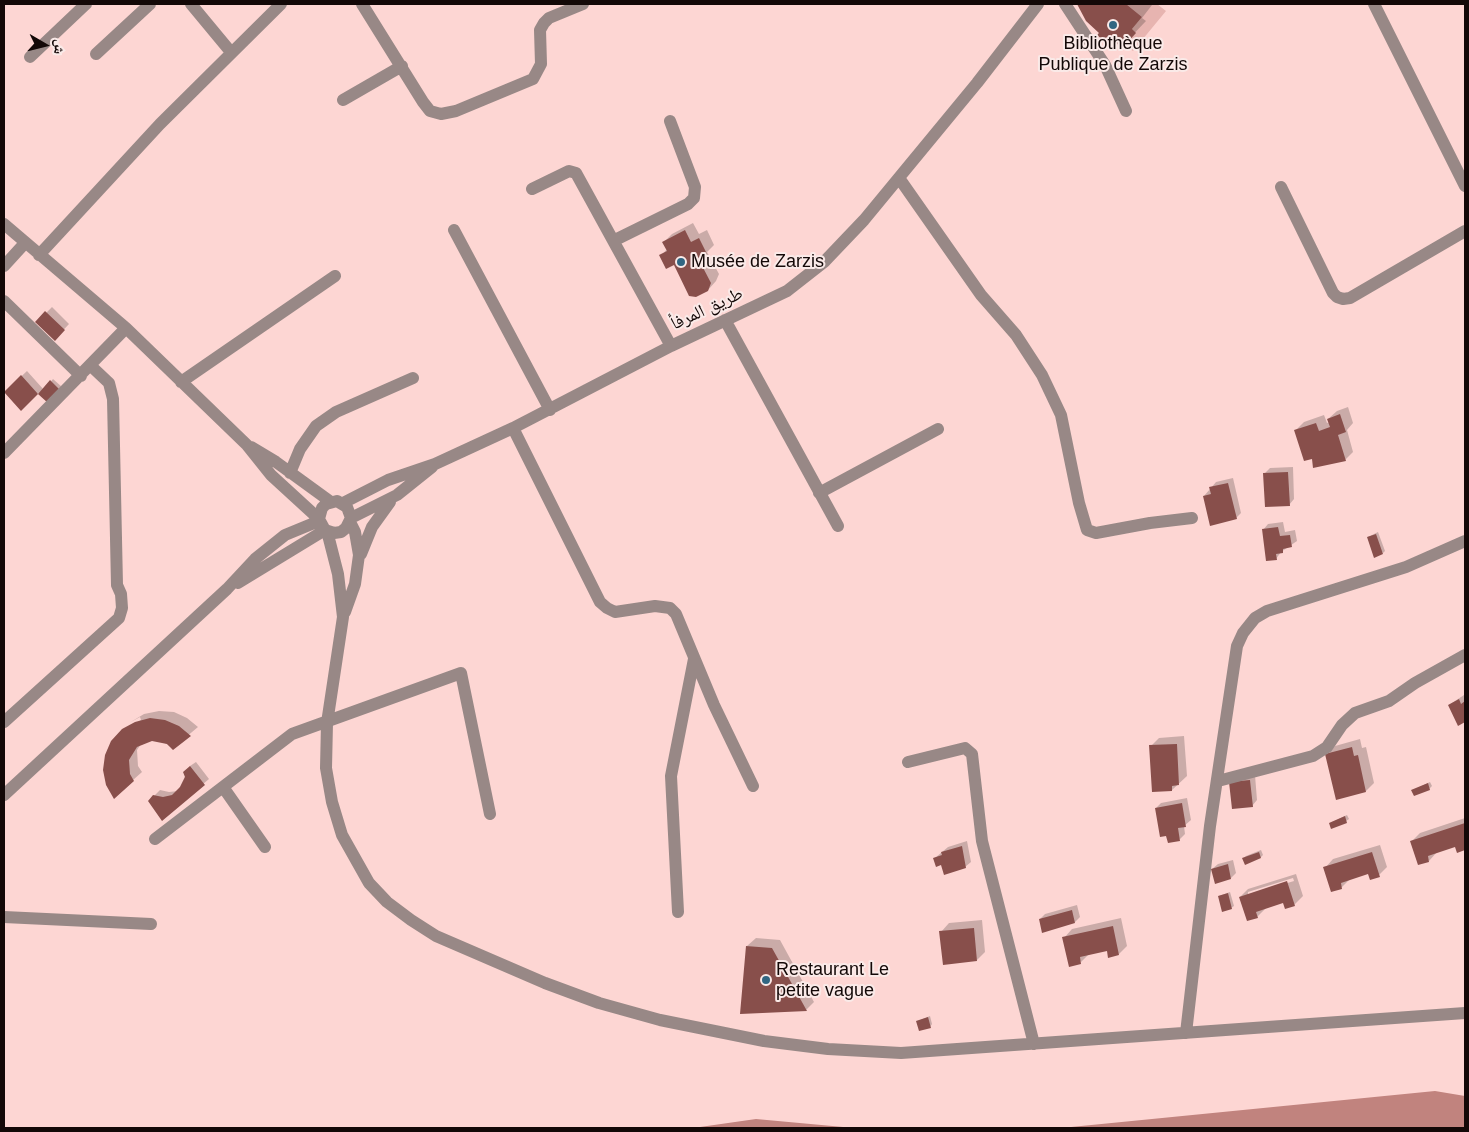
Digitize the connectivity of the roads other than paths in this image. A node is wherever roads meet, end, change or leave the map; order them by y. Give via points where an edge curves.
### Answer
1 (86, 4) edge
2 (150, 4) edge
3 (191, 4) edge
4 (281, 4) edge
5 (362, 4) edge
6 (583, 4) edge
7 (1065, 4) edge
8 (1374, 4) edge
9 (1032, 6) edge
10 (230, 51) junction
11 (96, 54) dead end
12 (30, 57) dead end
13 (402, 66) junction
14 (343, 100) dead end
15 (1126, 111) dead end
16 (670, 121) dead end
17 (899, 178) junction
18 (1465, 186) edge
19 (1282, 187) dead end
20 (532, 189) dead end
21 (4, 224) edge
22 (454, 230) dead end
23 (1465, 231) edge
24 (615, 240) junction
25 (25, 243) junction
26 (39, 255) junction
27 (4, 266) edge
28 (335, 276) dead end
29 (4, 301) edge
30 (724, 320) junction
31 (126, 328) junction
32 (671, 346) junction
33 (91, 366) junction
34 (81, 376) junction
35 (413, 378) dead end
36 (181, 382) junction
37 (550, 410) junction
38 (513, 428) junction
39 (938, 429) dead end
40 (246, 445) junction
41 (4, 453) edge
42 (435, 464) junction
43 (290, 473) junction
44 (819, 493) junction
45 (397, 495) junction
46 (337, 502) junction
47 (1192, 518) dead end
48 (350, 520) junction
49 (323, 525) junction
50 (838, 526) dead end
51 (1465, 541) edge
52 (358, 566) junction
53 (343, 617) junction
54 (1465, 655) edge
55 (694, 659) junction
56 (4, 722) edge
57 (327, 723) junction
58 (908, 762) dead end
59 (1218, 781) junction
60 (753, 786) dead end
61 (223, 787) junction
62 (4, 795) edge
63 (490, 814) dead end
64 (155, 839) dead end
65 (265, 847) dead end
66 (678, 912) dead end
67 (4, 917) edge
68 (151, 924) dead end
69 (1465, 1013) edge
70 (1186, 1034) junction
71 (1034, 1044) junction

1 - 12 street
2 - 11 street
3 - 10 street
4 - 10 street
5 - 13 street
6 - 13 street via 544,23 540,30 541,64 533,78 456,111 441,114 430,111
7 - 15 street via 1105,65
8 - 18 street
9 - 17 street, طريق المرفأ via 977,83
10 - 26 street
13 - 14 street
16 - 24 street via 695,187 694,198
17 - 30 street, طريق المرفأ via 824,262 787,291
17 - 47 street via 981,295 1016,335 1042,374 1061,415 1087,530 1096,533
19 - 23 street via 1333,292 1343,299 1350,298
20 - 24 street via 569,170 576,172
21 - 25 street
22 - 37 street
24 - 32 street
25 - 26 street
25 - 27 street
26 - 31 street
28 - 36 street
29 - 34 street
30 - 32 street, طريق المرفأ
30 - 44 street
31 - 33 street
31 - 36 street
32 - 37 street, طريق المرفأ
33 - 34 street
33 - 56 street via 108,383 113,399 117,585 122,608 119,618
34 - 41 street
35 - 43 street via 336,412 316,426 300,449
36 - 40 street
37 - 38 street, طريق المرفأ
38 - 42 street, طريق المرفأ
38 - 55 street via 600,602 615,612 654,606 670,608 676,614
39 - 44 street
40 - 43 street
40 - 49 street
42 - 45 street
42 - 46 street
43 - 46 street
44 - 50 street
45 - 48 street
45 - 52 street via 372,527
46 - 48 street via 347,507
46 - 49 street via 322,508
48 - 49 street via 341,532
48 - 52 street via 358,543
49 - 53 street via 338,574
49 - 62 street via 227,589
51 - 59 street via 1406,567 1267,611 1254,618 1237,646
52 - 53 street
53 - 57 street
54 - 59 street via 1415,682 1385,703 1354,713 1327,747 1314,756
55 - 60 street
55 - 66 street via 671,776
57 - 61 street via 292,734
57 - 63 street via 461,673
57 - 71 street via 326,768 332,802 353,858 369,884 387,902 436,936 598,1002 660,1020 764,1041 828,1050 901,1053
58 - 71 street via 965,748 972,754 982,841
59 - 70 street
61 - 64 street
61 - 65 street
67 - 68 street
69 - 70 street
70 - 71 street

